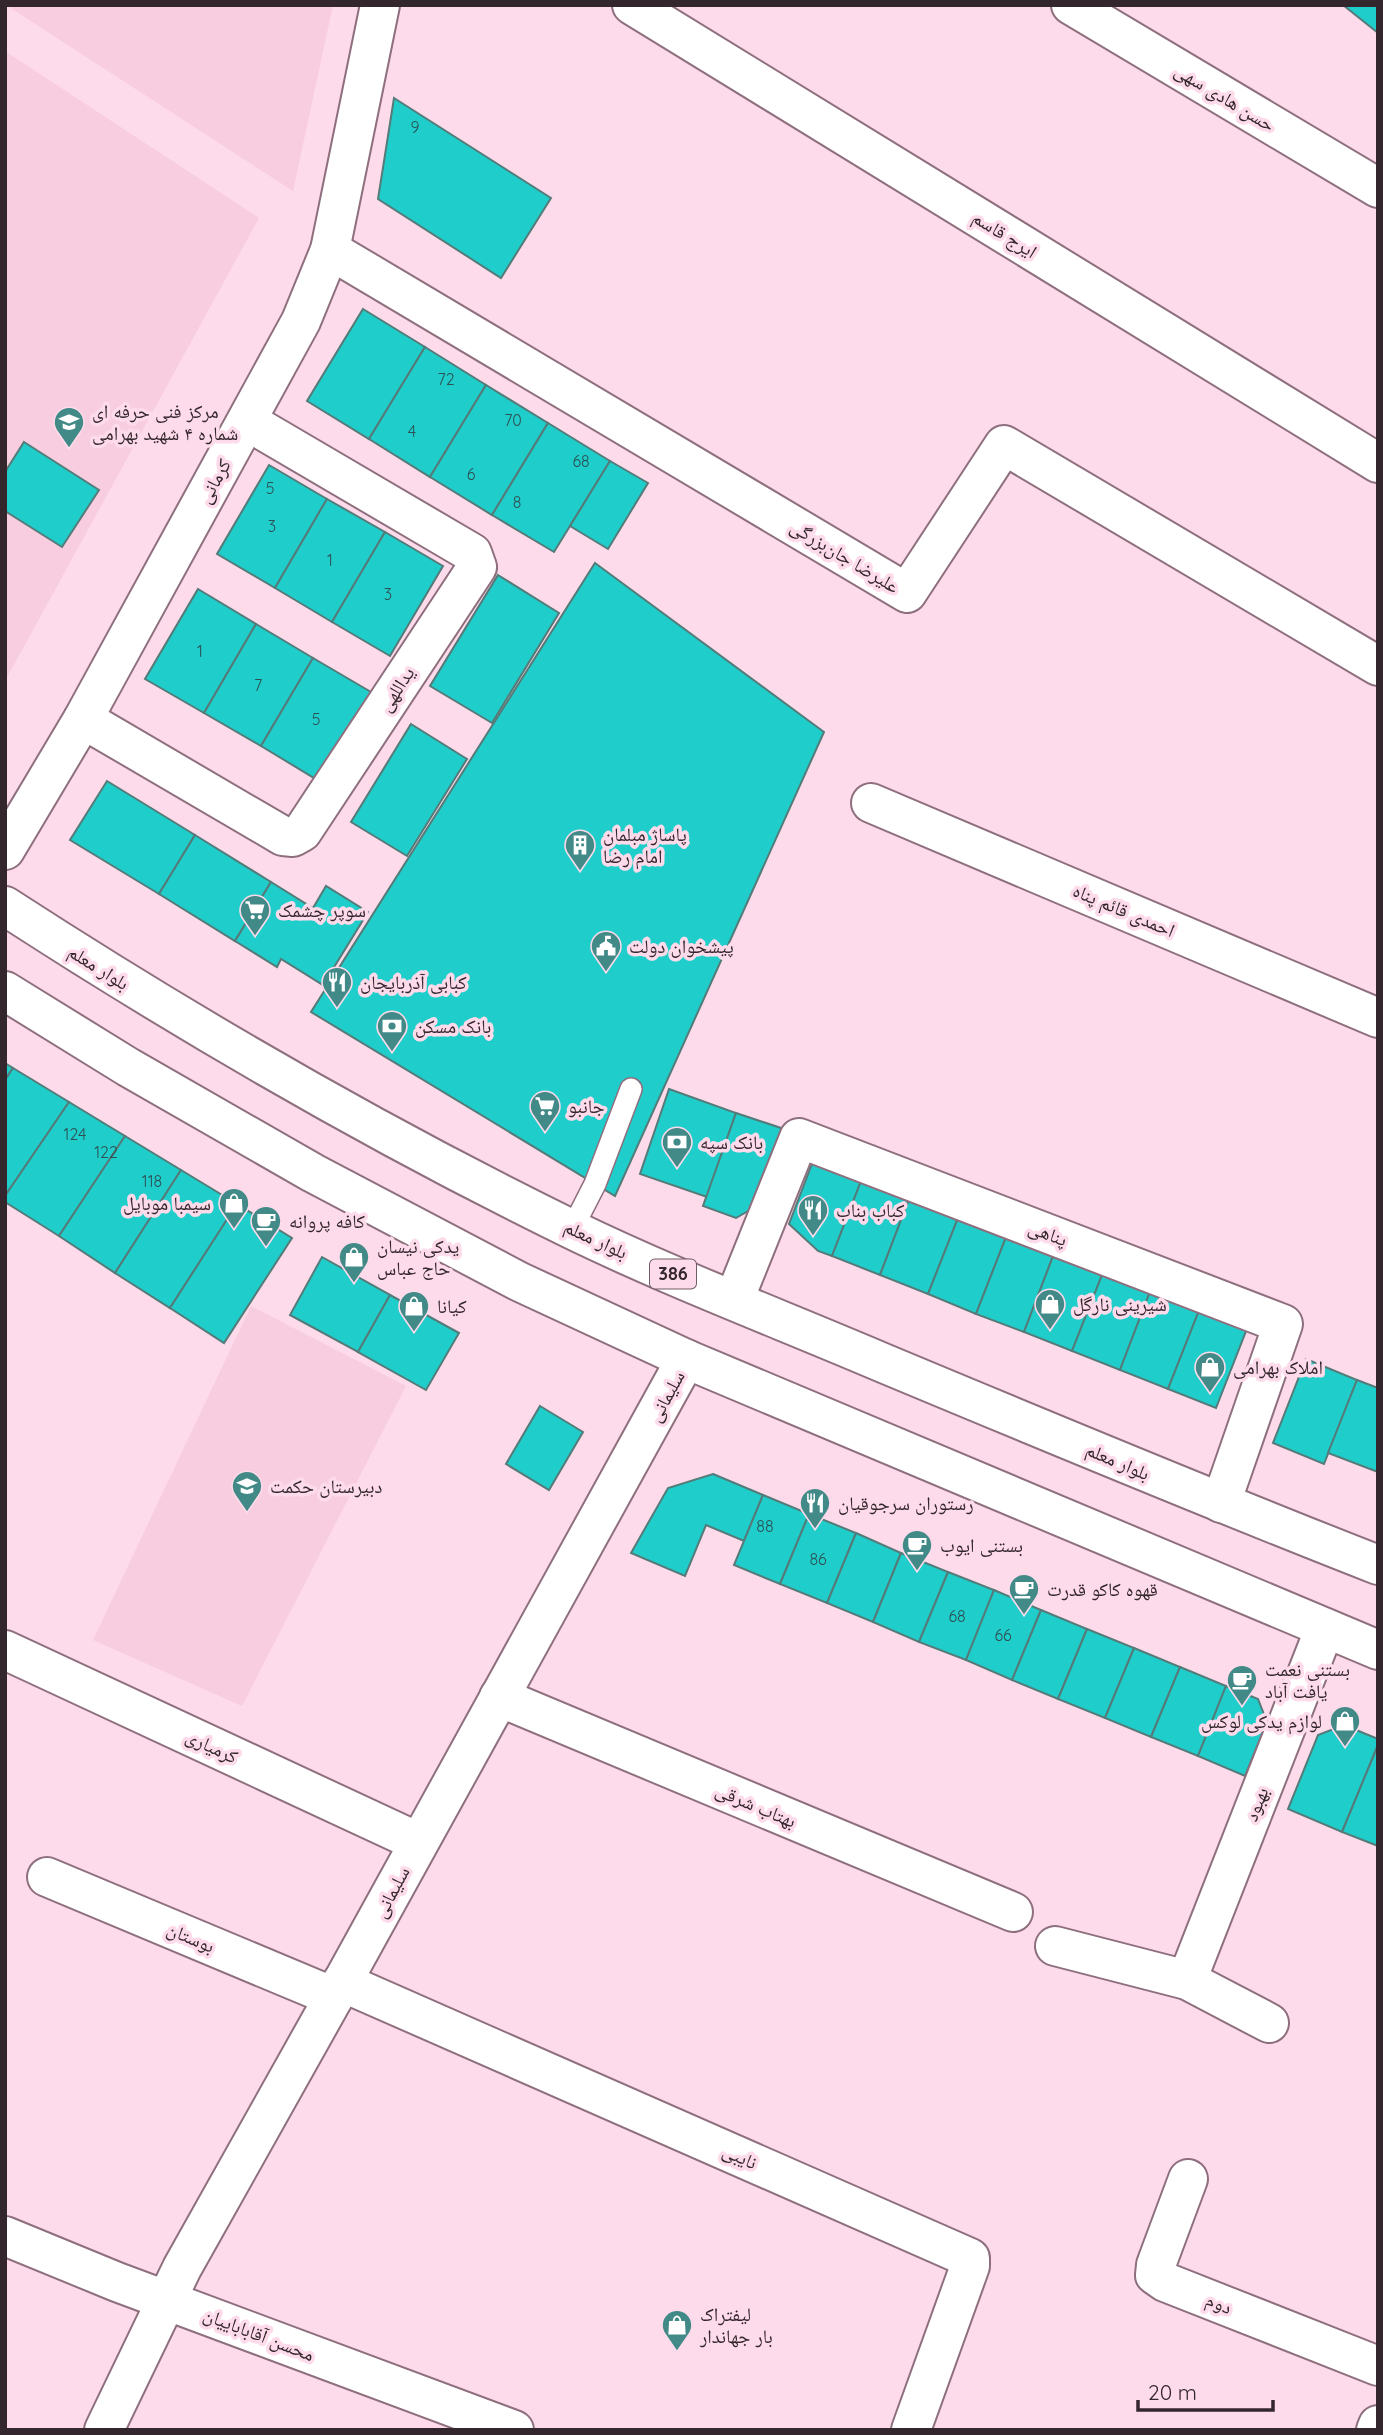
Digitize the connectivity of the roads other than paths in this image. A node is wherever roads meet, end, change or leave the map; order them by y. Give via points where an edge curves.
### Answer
1 (380, 5) edge
2 (632, 5) edge
3 (1071, 5) edge
4 (1378, 188) edge
5 (330, 250) junction
6 (247, 421) junction
7 (1378, 463) edge
8 (1378, 666) edge
9 (83, 719) junction
10 (871, 803) dead end
11 (5, 850) edge
12 (5, 906) edge
13 (5, 991) edge
14 (1378, 1018) edge
15 (631, 1089) dead end
16 (572, 1229) junction
17 (734, 1300) junction
18 (686, 1359) junction
19 (1221, 1503) junction
20 (1378, 1566) edge
21 (1325, 1628) junction
22 (5, 1650) edge
23 (1378, 1650) edge
24 (499, 1697) junction
25 (418, 1842) junction
26 (47, 1877) dead end
27 (1013, 1912) dead end
28 (1055, 1946) dead end
29 (1187, 1980) junction
30 (338, 1990) junction
31 (1269, 2023) dead end
32 (1188, 2179) dead end
33 (5, 2236) edge
34 (166, 2299) junction
35 (1378, 2367) edge
36 (1378, 2425) edge
37 (104, 2430) edge
38 (514, 2430) edge
39 (911, 2430) edge
40 (1376, 2430) edge

1 - 5 street, کرمانی
2 - 7 street, ایرج قاسم
3 - 4 street, حسن هادی سهی
5 - 6 street, کرمانی via 301,321
5 - 8 street, علیرضا جان‌بزرگی via 907,593 1004,445
6 - 9 street, کرمانی
6 - 9 street, یداللهی via 472,554 477,567 302,832 293,837 284,836
9 - 11 street, کرمانی
10 - 14 street, احمدی قائم پناه
12 - 16 street, بلوار معلم / 386 via 133,988 325,1100
13 - 18 street via 128,1068 313,1173 520,1282
15 - 16 lane via 596,1184
16 - 17 street, بلوار معلم / 386
17 - 19 street, بلوار معلم / 386
17 - 19 street, پناهی via 799,1138 1283,1324
18 - 21 street
18 - 24 street, سلیمانی
19 - 20 street, بلوار معلم / 386
21 - 23 street
21 - 29 street, بهبود
22 - 25 street, کرمیاری
24 - 25 street, سلیمانی
24 - 27 street, بهتاب شرقی
25 - 30 street, سلیمانی
26 - 30 street, بوستان
28 - 29 street
29 - 31 street
30 - 34 street, سلیمانی
30 - 39 street, نایبی via 970,2258
32 - 35 street, دوم via 1156,2265 1156,2274 1164,2282
33 - 34 street, محسن آقاباباییان
34 - 37 street, سلیمانی
34 - 38 street, محسن آقاباباییان
36 - 40 street

